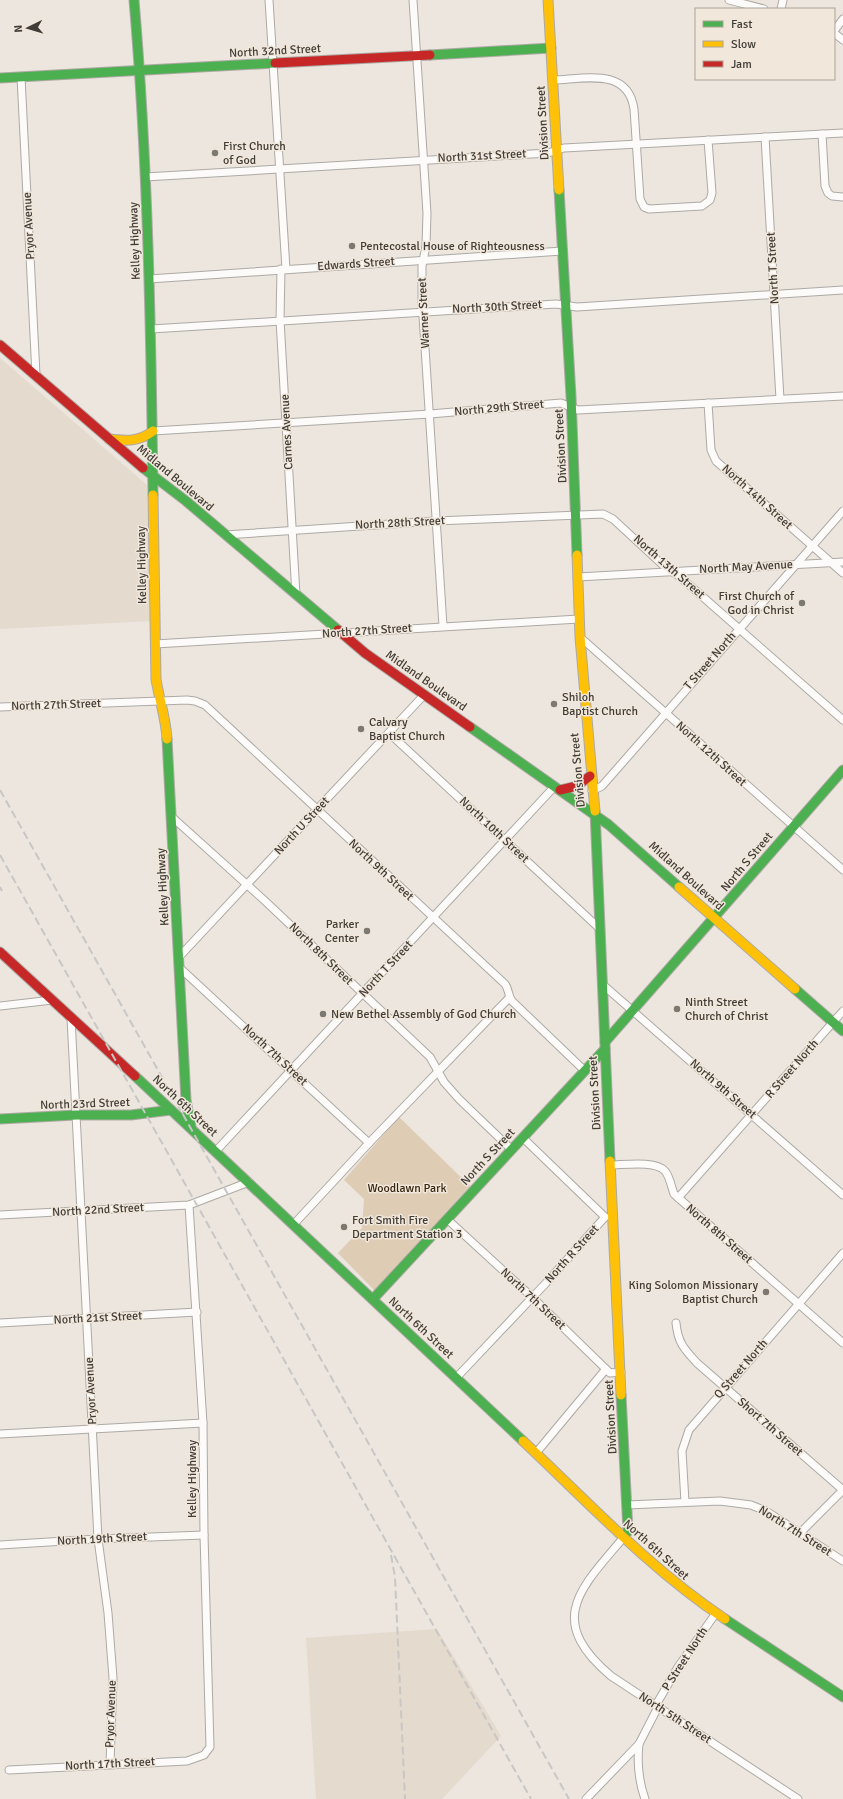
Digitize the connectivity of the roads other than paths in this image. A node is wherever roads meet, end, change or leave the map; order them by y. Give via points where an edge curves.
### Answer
1 (134, 0) edge
2 (269, 0) edge
3 (413, 0) edge
4 (548, 0) edge
5 (729, 0) edge
6 (760, 8) edge
7 (843, 19) edge
8 (835, 31) edge
9 (835, 33) edge
10 (843, 40) edge
11 (551, 48) junction
12 (417, 55) junction
13 (273, 64) junction
14 (140, 70) junction
15 (21, 77) junction
16 (0, 78) edge
17 (553, 80) junction
18 (843, 133) edge
19 (822, 134) junction
20 (765, 137) junction
21 (708, 140) junction
22 (636, 145) junction
23 (557, 150) junction
24 (423, 160) junction
25 (280, 169) junction
26 (145, 177) junction
27 (843, 197) edge
28 (562, 250) junction
29 (423, 260) junction
30 (284, 269) junction
31 (149, 279) junction
32 (843, 290) edge
33 (774, 294) junction
34 (565, 304) junction
35 (423, 311) junction
36 (280, 320) junction
37 (151, 329) junction
38 (0, 345) edge
39 (36, 375) junction
40 (843, 396) edge
41 (780, 399) junction
42 (708, 403) junction
43 (571, 407) junction
44 (430, 414) junction
45 (285, 423) junction
46 (153, 431) junction
47 (109, 439) junction
48 (153, 477) junction
49 (843, 511) edge
50 (576, 514) junction
51 (436, 521) junction
52 (293, 530) junction
53 (224, 535) junction
54 (812, 546) junction
55 (843, 562) edge
56 (832, 563) junction
57 (796, 564) junction
58 (672, 572) junction
59 (843, 573) edge
60 (578, 577) junction
61 (296, 595) junction
62 (579, 619) junction
63 (443, 626) junction
64 (739, 629) junction
65 (341, 633) junction
66 (580, 637) junction
67 (155, 644) junction
68 (424, 694) junction
69 (159, 702) junction
70 (0, 707) edge
71 (666, 712) junction
72 (843, 720) edge
73 (389, 733) junction
74 (843, 770) edge
75 (590, 776) junction
76 (558, 788) junction
77 (592, 791) junction
78 (317, 810) junction
79 (595, 814) junction
80 (172, 817) junction
81 (793, 827) junction
82 (505, 841) junction
83 (843, 870) edge
84 (247, 885) junction
85 (433, 918) junction
86 (715, 918) junction
87 (599, 928) junction
88 (0, 952) edge
89 (179, 957) junction
90 (180, 968) junction
91 (602, 984) junction
92 (362, 994) junction
93 (509, 998) junction
94 (52, 1000) junction
95 (0, 1006) edge
96 (632, 1010) junction
97 (843, 1011) edge
98 (71, 1018) junction
99 (833, 1023) junction
100 (843, 1031) edge
101 (605, 1046) junction
102 (291, 1070) junction
103 (585, 1071) junction
104 (438, 1072) junction
105 (171, 1110) junction
106 (752, 1114) junction
107 (76, 1115) junction
108 (0, 1119) edge
109 (190, 1127) junction
110 (523, 1138) junction
111 (369, 1143) junction
112 (512, 1150) junction
113 (216, 1151) junction
114 (610, 1165) junction
115 (249, 1182) junction
116 (843, 1195) edge
117 (678, 1198) junction
118 (188, 1205) junction
119 (81, 1211) junction
120 (0, 1215) edge
121 (609, 1217) junction
122 (447, 1219) junction
123 (294, 1224) junction
124 (843, 1253) edge
125 (532, 1297) junction
126 (373, 1299) junction
127 (798, 1304) junction
128 (197, 1312) junction
129 (87, 1319) junction
130 (0, 1323) edge
131 (676, 1323) dead end
132 (843, 1343) edge
133 (606, 1368) junction
134 (621, 1372) junction
135 (456, 1378) junction
136 (725, 1388) junction
137 (203, 1422) junction
138 (93, 1430) junction
139 (0, 1434) edge
140 (536, 1453) junction
141 (843, 1490) edge
142 (685, 1502) junction
143 (627, 1505) junction
144 (800, 1533) junction
145 (204, 1535) junction
146 (624, 1537) junction
147 (98, 1539) junction
148 (0, 1545) edge
149 (843, 1561) edge
150 (716, 1613) junction
151 (843, 1697) edge
152 (657, 1706) junction
153 (639, 1744) junction
154 (207, 1752) joint
155 (110, 1764) junction
156 (10, 1770) dead end
157 (586, 1799) edge
158 (645, 1799) edge
159 (798, 1799) edge

1 - 14 street, Kelley Highway
2 - 13 street, Carnes Avenue
3 - 12 street, Warner Street
4 - 11 street, Division Street
5 - 6 street
7 - 8 street
9 - 10 street
11 - 12 street, North 32nd Street
11 - 17 street, Division Street
12 - 13 street, North 32nd Street
12 - 24 street, Warner Street
13 - 14 street, North 32nd Street
13 - 25 street, Carnes Avenue
14 - 15 street, North 32nd Street
14 - 26 street, Kelley Highway
15 - 16 street, North 32nd Street
15 - 39 street, Pryor Avenue
17 - 22 street via 601,78 621,84 631,96 633,103
17 - 23 street, Division Street
18 - 19 street, North 31st Street
19 - 20 street, North 31st Street
19 - 27 street via 826,189 832,196
20 - 21 street, North 31st Street
20 - 33 street, North T Street
21 - 22 street, North 31st Street
21 - 22 street via 712,193 710,200 702,206 653,209 644,206 640,199
22 - 23 street, North 31st Street
23 - 24 street, North 31st Street
23 - 28 street, Division Street
24 - 25 street, North 31st Street
24 - 29 street, Warner Street via 427,228
25 - 26 street, North 31st Street
25 - 30 street, Carnes Avenue
26 - 31 street, Kelley Highway
28 - 29 street, Edwards Street
28 - 34 street, Division Street
29 - 30 street, Edwards Street
29 - 35 street, Warner Street
30 - 31 street, Edwards Street
30 - 36 street, Carnes Avenue
31 - 37 street, Kelley Highway
32 - 33 street, North 30th Street
33 - 34 street, North 30th Street via 577,306
33 - 41 street, North T Street
34 - 35 street, North 30th Street
34 - 43 street, Division Street
35 - 36 street, North 30th Street
35 - 44 street, Warner Street
36 - 37 street, North 30th Street
36 - 45 street, Carnes Avenue
37 - 46 street, Kelley Highway
38 - 39 street, Midland Boulevard
39 - 47 street, Midland Boulevard
40 - 41 street, North 29th Street
41 - 42 street, North 29th Street
42 - 43 street, North 29th Street via 578,410
42 - 54 street, North 14th Street via 713,456
43 - 44 street, North 29th Street via 561,402
43 - 50 street, Division Street
44 - 45 street, North 29th Street
44 - 51 street, Warner Street
45 - 46 street, North 29th Street
45 - 52 street, Carnes Avenue
46 - 47 street via 136,440
46 - 48 street, Kelley Highway
47 - 48 street, Midland Boulevard
48 - 53 street, Midland Boulevard
48 - 67 street, Kelley Highway
49 - 54 street, T Street North
50 - 51 street, North 28th Street
50 - 58 street, North 13th Street via 608,515
50 - 60 street, Division Street
51 - 52 street, North 28th Street
51 - 63 street, Warner Street
52 - 53 street, North 28th Street
52 - 61 street, Carnes Avenue
53 - 61 street, Midland Boulevard
54 - 56 street, North 14th Street
54 - 57 street, T Street North
55 - 56 street, North May Avenue
56 - 57 street, North May Avenue
56 - 59 street, North 14th Street
57 - 58 street, North May Avenue
57 - 64 street, T Street North
58 - 60 street, North May Avenue
58 - 64 street, North 13th Street
60 - 62 street, Division Street
61 - 65 street, Midland Boulevard
62 - 63 street, North 27th Street
62 - 66 street, Division Street
63 - 65 street, North 27th Street
64 - 71 street, T Street North
64 - 72 street, North 13th Street
65 - 67 street, North 27th Street
65 - 68 street, Midland Boulevard
66 - 71 street, North 12th Street
66 - 75 street, Division Street
67 - 69 street, Kelley Highway
68 - 73 street, North U Street
68 - 76 street, Midland Boulevard
69 - 70 street, North 27th Street
69 - 78 street, North 9th Street via 195,701 205,705
69 - 80 street, Kelley Highway via 166,722
71 - 77 street, T Street North via 602,786
71 - 81 street, North 12th Street
73 - 78 street, North U Street
73 - 82 street, North 10th Street
74 - 81 street, North S Street
75 - 76 street via 574,788
75 - 77 street, Division Street
76 - 79 street, Midland Boulevard
76 - 82 street, North T Street
77 - 79 street, Division Street
78 - 84 street, North U Street
78 - 85 street, North 9th Street
79 - 86 street, Midland Boulevard
79 - 87 street, Division Street
80 - 84 street, North 8th Street
80 - 89 street, Kelley Highway
81 - 83 street, North 12th Street
81 - 86 street, North S Street
82 - 85 street, North T Street
82 - 87 street, North 10th Street
84 - 89 street, North U Street
84 - 92 street, North 8th Street
85 - 92 street, North T Street
85 - 93 street, North 9th Street via 505,984
86 - 96 street, North S Street
86 - 99 street, Midland Boulevard
87 - 91 street, Division Street
88 - 94 street, North 6th Street
89 - 90 street, Kelley Highway
90 - 102 street, North 7th Street
90 - 109 street, Kelley Highway via 186,1100
91 - 96 street, North 9th Street
91 - 101 street, Division Street
92 - 102 street, North T Street
92 - 104 street, North 8th Street via 430,1057
93 - 103 street, North 9th Street
93 - 104 street
94 - 95 street
94 - 98 street, North 6th Street
96 - 101 street, North S Street
96 - 106 street, North 9th Street
97 - 99 street, R Street North
98 - 105 street, North 6th Street
98 - 107 street, Pryor Avenue
99 - 100 street, Midland Boulevard
99 - 106 street, R Street North
101 - 103 street, North S Street
101 - 114 street, Division Street
102 - 111 street, North 7th Street
102 - 113 street, North T Street
103 - 110 street, North S Street
104 - 111 street
104 - 112 street, North 8th Street via 459,1099
105 - 107 street, North 23rd Street via 131,1115
105 - 109 street, North 6th Street
106 - 116 street, North 9th Street
106 - 117 street, R Street North
107 - 108 street, North 23rd Street
107 - 119 street, Pryor Avenue
109 - 113 street, North 6th Street
110 - 112 street, North S Street
110 - 121 street
111 - 123 street
112 - 122 street, North S Street
113 - 115 street, North 6th Street
114 - 117 street, North 8th Street via 648,1164 661,1168 668,1175 674,1194
114 - 121 street, Division Street
115 - 118 street, North 22nd Street
115 - 123 street, North 6th Street
117 - 127 street, North 8th Street
118 - 119 street, North 22nd Street
118 - 128 street, Kelley Highway
119 - 120 street, North 22nd Street
119 - 129 street, Pryor Avenue
121 - 125 street, North R Street
121 - 134 street, Division Street
122 - 125 street, North 7th Street
122 - 126 street, North S Street
123 - 126 street, North 6th Street
124 - 127 street, Q Street North
125 - 133 street, North 7th Street
125 - 135 street, North R Street
126 - 135 street, North 6th Street
127 - 132 street, North 8th Street
127 - 136 street, Q Street North
128 - 129 street, North 21st Street
128 - 137 street, Kelley Highway
129 - 130 street, North 21st Street
129 - 138 street, Pryor Avenue
131 - 136 street, Short 7th Street via 677,1335 685,1350
133 - 134 street, North 7th Street via 610,1373
133 - 140 street
134 - 143 street, Division Street
135 - 140 street, North 6th Street
136 - 141 street, Short 7th Street
136 - 142 street, Q Street North via 687,1433 682,1451
137 - 138 street
137 - 145 street, Kelley Highway
138 - 139 street
138 - 147 street, Pryor Avenue
140 - 146 street, North 6th Street
141 - 144 street
142 - 143 street, North 7th Street
142 - 144 street, North 7th Street via 725,1501 751,1505 766,1511
143 - 146 street, Division Street via 628,1531
144 - 149 street, North 7th Street
145 - 147 street, North 19th Street
145 - 154 street, Kelley Highway via 210,1747
146 - 150 street, North 6th Street via 680,1588
146 - 152 street, North 5th Street via 583,1587 576,1602 574,1619 578,1637 595,1663
147 - 148 street, North 19th Street
147 - 155 street, Pryor Avenue via 108,1613 113,1678
150 - 151 street, North 6th Street
150 - 152 street, P Street North via 678,1667
152 - 153 street, P Street North
152 - 159 street, North 5th Street
153 - 157 street
153 - 158 street via 639,1773
154 - 155 street, North 17th Street via 187,1761
155 - 156 street, North 17th Street

